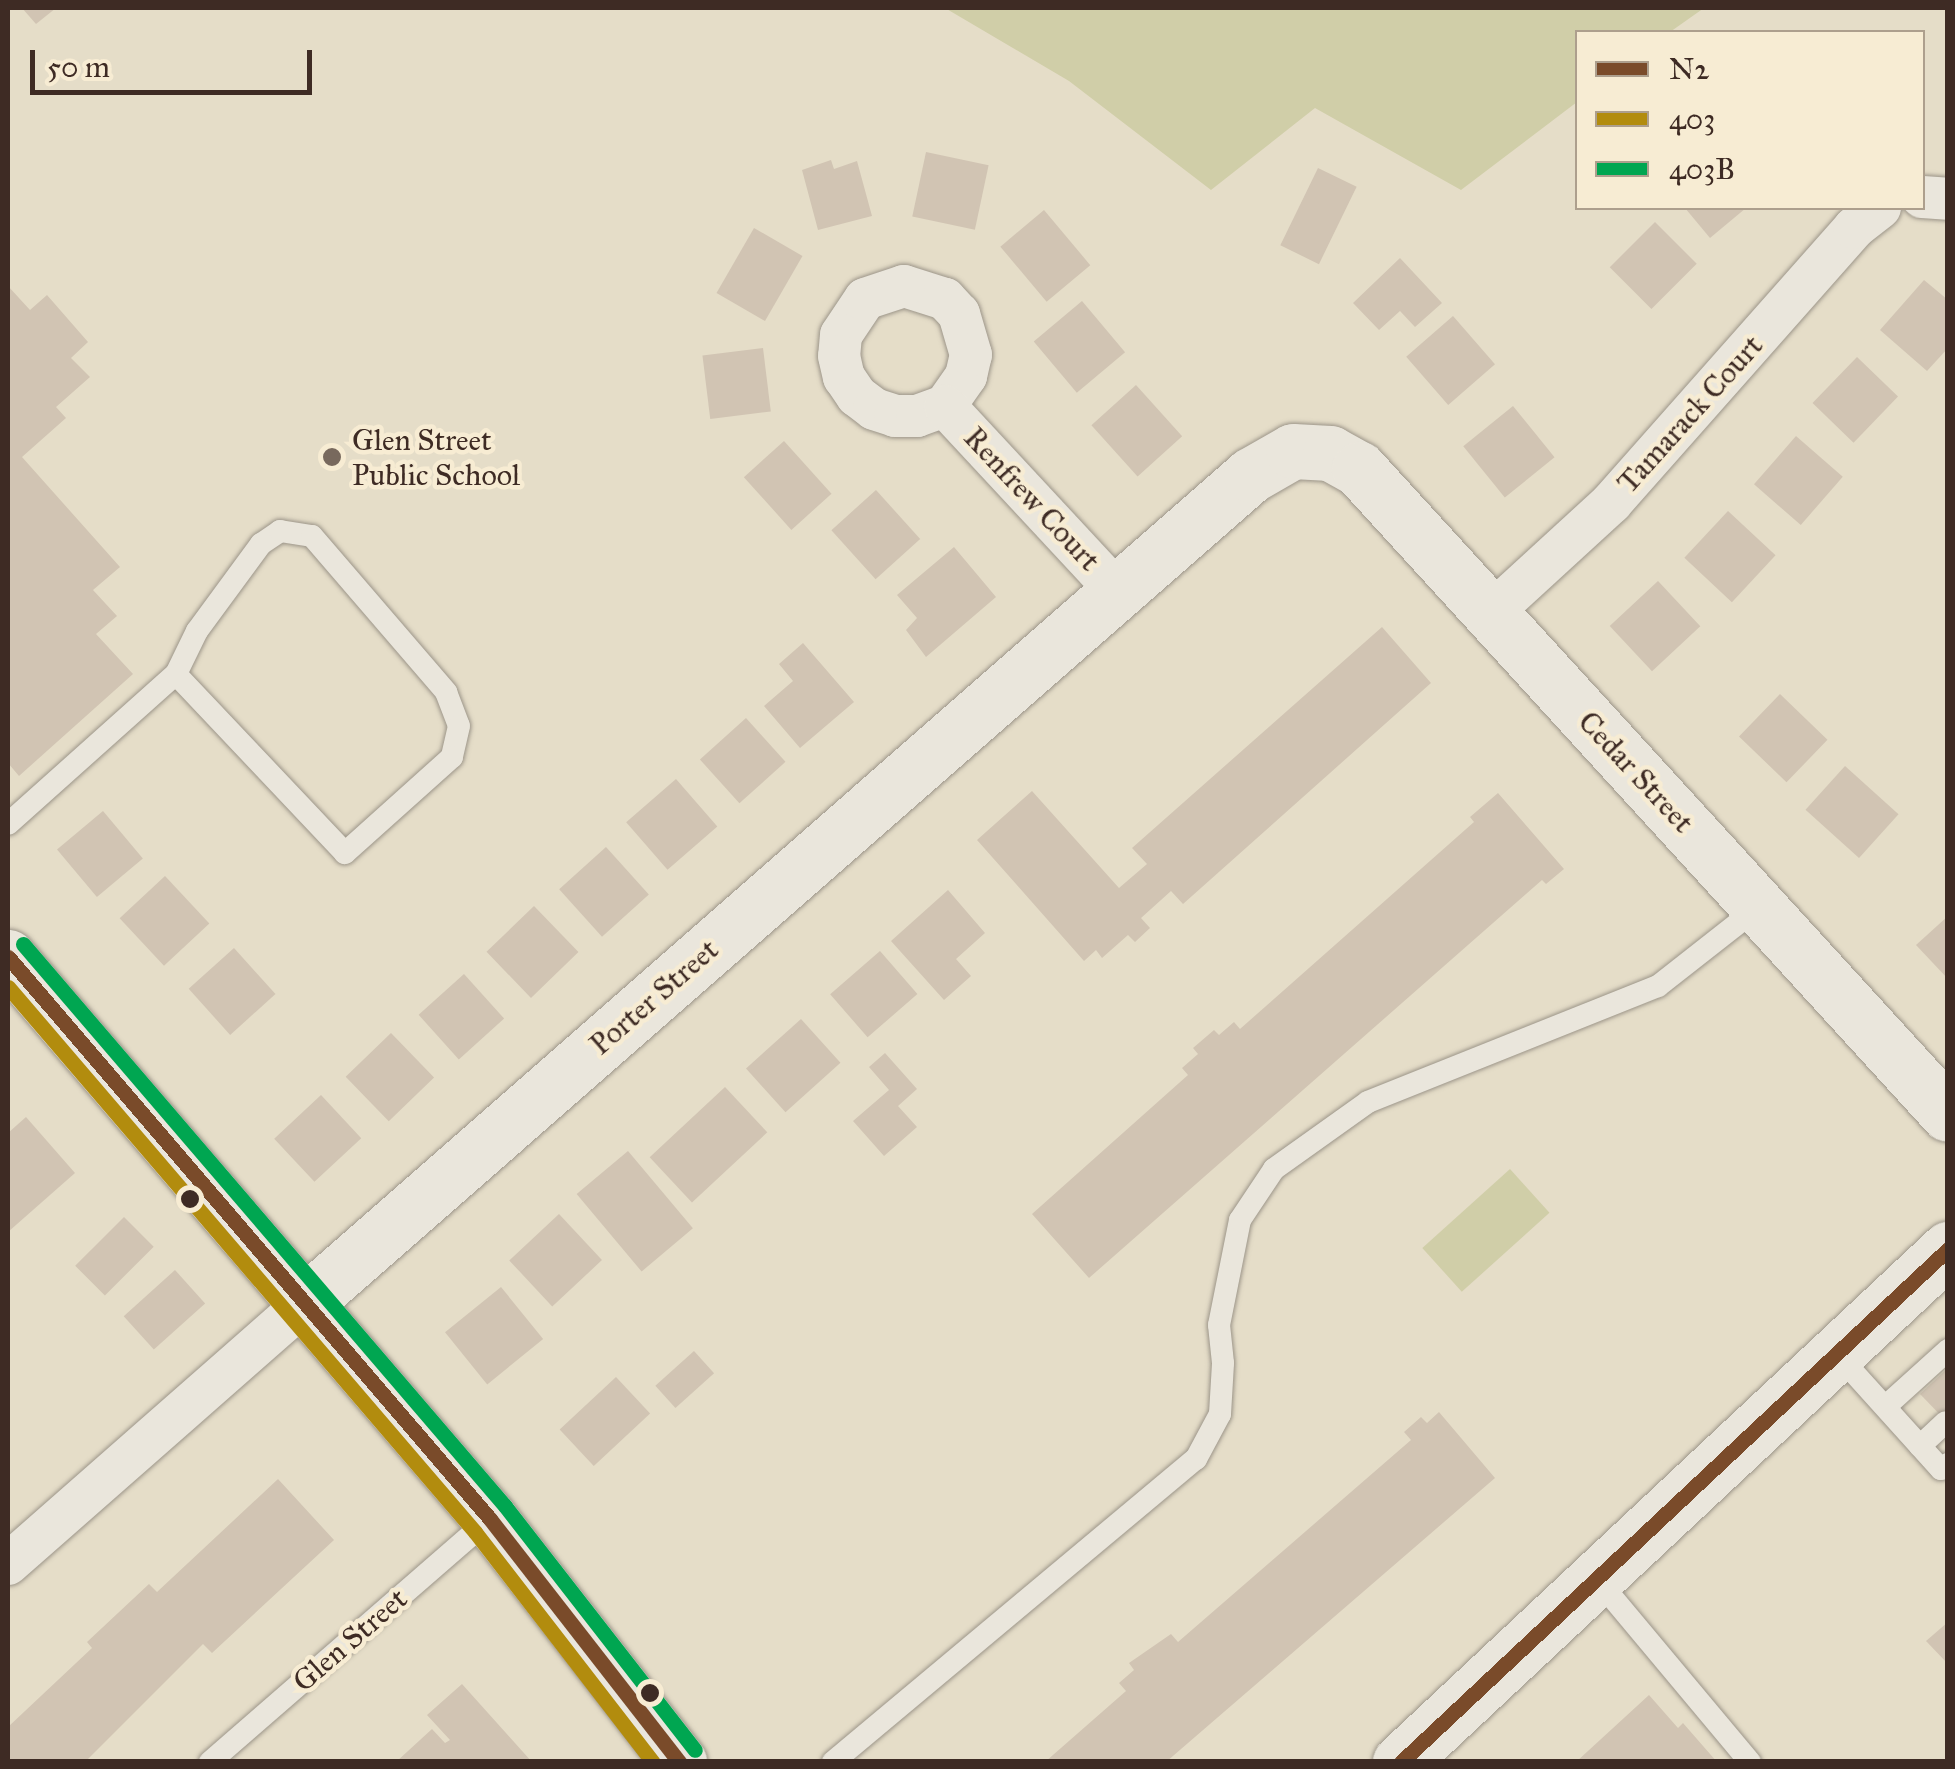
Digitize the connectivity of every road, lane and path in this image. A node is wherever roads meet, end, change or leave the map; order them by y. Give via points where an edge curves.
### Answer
1 (1877, 210) edge
2 (945, 406) dead end
3 (1311, 450) joint
4 (1119, 593) junction
5 (1492, 613) junction
6 (176, 674) junction
7 (8, 824) edge
8 (1760, 906) junction
9 (13, 974) edge
10 (1948, 1114) edge
11 (1940, 1270) edge
12 (307, 1301) junction
13 (1948, 1350) edge
14 (1836, 1354) junction
15 (1886, 1406) junction
16 (1946, 1422) edge
17 (1920, 1446) junction
18 (1948, 1464) edge
19 (490, 1519) junction
20 (8, 1564) edge
21 (1596, 1578) junction
22 (210, 1762) edge
23 (679, 1762) edge
24 (834, 1762) edge
25 (1400, 1762) edge
26 (1750, 1762) edge

1 - 5 street, Tamarack Court via 1854,228 1611,504
2 - 4 street, Renfrew Court
3 - 4 street, Porter Street via 1277,458 1251,475
3 - 5 street, Cedar Street via 1359,470
4 - 12 street, Porter Street
5 - 8 street, Cedar Street
6 - 6 lane via 345,854 452,758 459,726 446,692 312,536 280,530 262,544 197,631
6 - 7 lane
8 - 10 street, Cedar Street
8 - 24 lane via 1658,986 1368,1102 1274,1169 1240,1220 1219,1325 1220,1414 1196,1459
9 - 12 street
11 - 14 street
12 - 19 street
12 - 20 street, Porter Street
13 - 15 lane
14 - 15 lane
14 - 21 street
15 - 17 lane
16 - 17 lane
17 - 18 lane via 1942,1469
19 - 22 lane, Glen Street
19 - 23 street
21 - 25 street
21 - 26 lane

